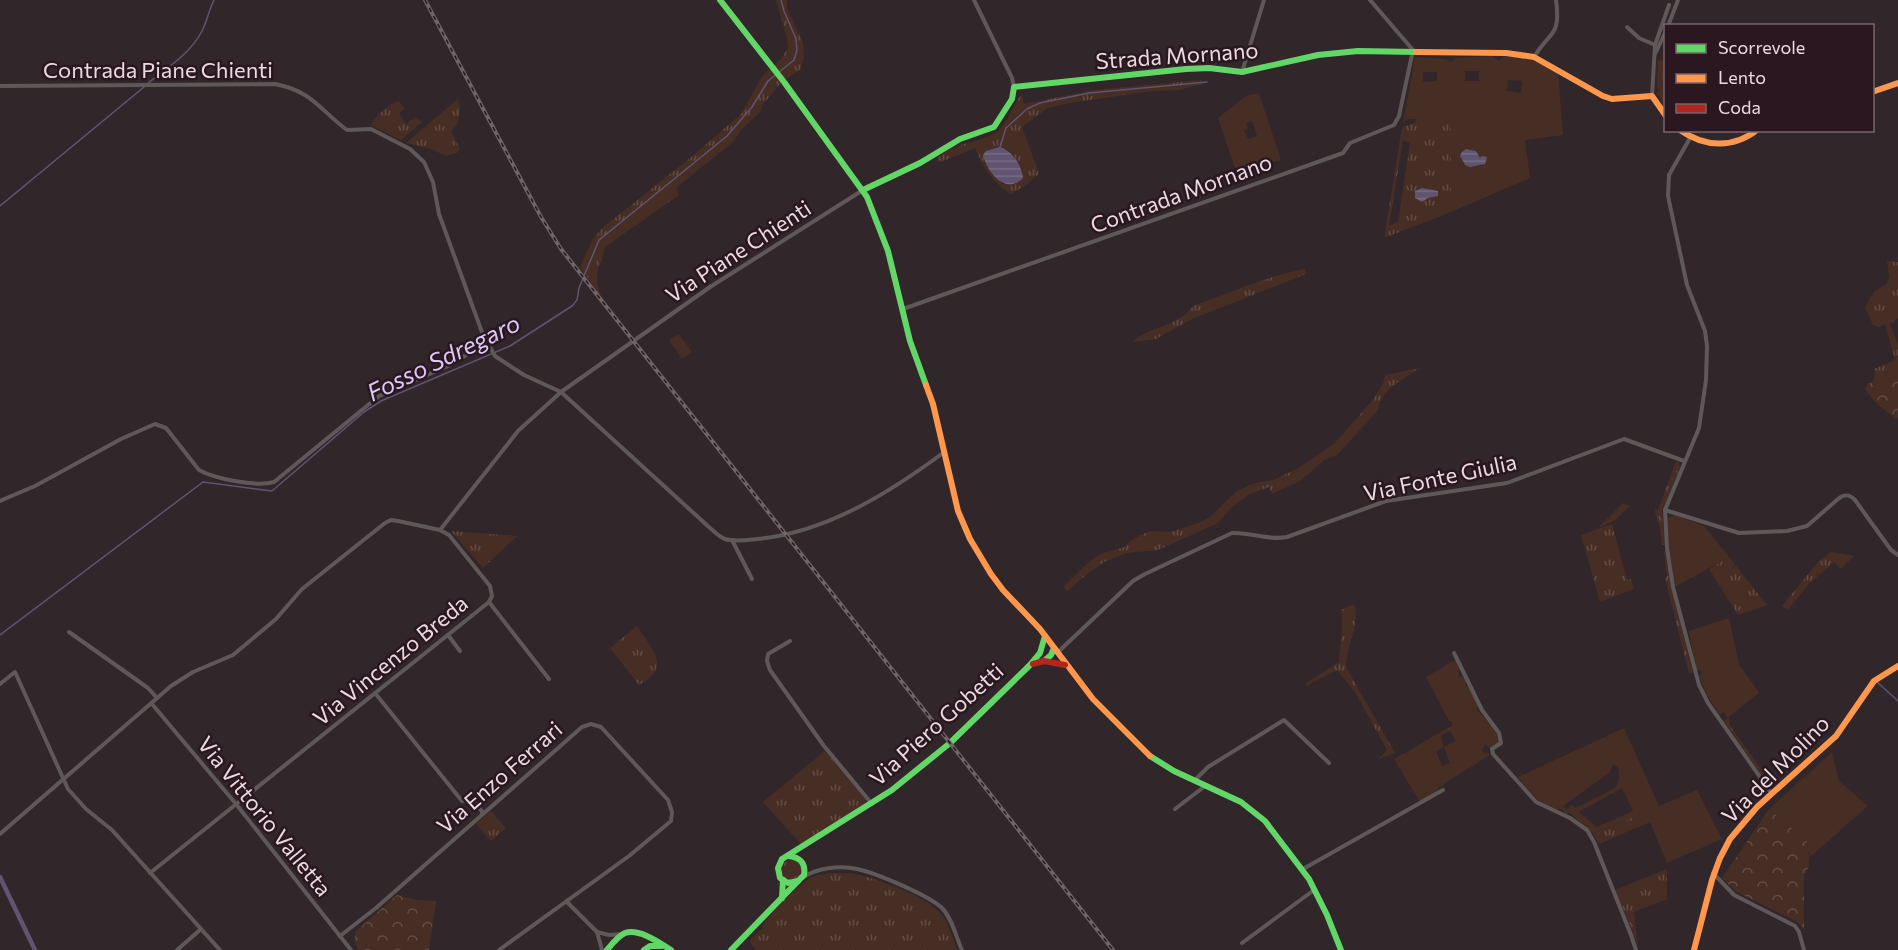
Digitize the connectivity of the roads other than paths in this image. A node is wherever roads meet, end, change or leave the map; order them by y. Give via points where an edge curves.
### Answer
1 (720, 0) edge
2 (974, 0) edge
3 (1264, 0) edge
4 (1370, 0) edge
5 (1556, 0) edge
6 (1678, 0) edge
7 (1669, 5) dead end
8 (1669, 24) edge
9 (1627, 27) dead end
10 (1664, 33) edge
11 (1655, 45) junction
12 (1413, 53) junction
13 (1654, 55) junction
14 (1534, 57) junction
15 (1242, 72) junction
16 (1898, 83) edge
17 (0, 86) edge
18 (1014, 87) junction
19 (1874, 92) edge
20 (1652, 96) junction
21 (1664, 114) edge
22 (1682, 132) edge
23 (1755, 132) edge
24 (1690, 138) junction
25 (863, 190) junction
26 (903, 309) junction
27 (486, 343) junction
28 (561, 392) junction
29 (943, 453) junction
30 (1684, 461) junction
31 (0, 501) edge
32 (1665, 510) junction
33 (440, 530) junction
34 (732, 540) junction
35 (1898, 555) edge
36 (752, 579) dead end
37 (489, 602) junction
38 (69, 632) dead end
39 (448, 635) junction
40 (1045, 636) junction
41 (790, 641) dead end
42 (1056, 650) junction
43 (460, 651) dead end
44 (1040, 653) junction
45 (1454, 653) dead end
46 (1044, 661) junction
47 (1030, 665) junction
48 (1067, 666) junction
49 (1898, 666) edge
50 (549, 679) dead end
51 (0, 684) edge
52 (375, 693) junction
53 (158, 698) junction
54 (151, 703) junction
55 (1329, 763) dead end
56 (63, 779) junction
57 (1194, 781) junction
58 (1205, 786) junction
59 (1443, 790) dead end
60 (1772, 794) junction
61 (236, 804) junction
62 (872, 804) junction
63 (1175, 808) dead end
64 (483, 813) junction
65 (0, 834) edge
66 (804, 845) junction
67 (788, 856) junction
68 (803, 863) junction
69 (1303, 869) junction
70 (815, 870) junction
71 (150, 873) junction
72 (1713, 873) junction
73 (783, 880) junction
74 (800, 880) junction
75 (1315, 889) junction
76 (782, 898) junction
77 (567, 902) junction
78 (201, 929) junction
79 (597, 932) junction
80 (623, 934) junction
81 (637, 935) junction
82 (340, 936) junction
83 (1242, 943) dead end
84 (669, 949) edge
85 (177, 950) edge
86 (220, 950) edge
87 (351, 950) edge
88 (499, 950) edge
89 (605, 950) edge
90 (643, 950) edge
91 (731, 950) edge
92 (962, 950) edge
93 (1341, 950) edge
94 (1635, 950) edge
95 (1694, 950) edge
96 (1804, 950) edge

1 - 25 street
2 - 18 street
3 - 15 street
4 - 12 street
5 - 14 street via 1557,25
6 - 8 street
7 - 11 street
9 - 11 street
10 - 13 street
11 - 13 street
12 - 14 street, Strada Mornano
12 - 15 street, Strada Mornano via 1358,51 1318,55
12 - 26 street, Contrada Mornano via 1397,122 1350,143 1342,153
13 - 20 street
14 - 20 street, Strada Mornano via 1612,99
15 - 18 street, Strada Mornano via 1186,69
16 - 19 street
17 - 27 street, Contrada Piane Chienti via 274,84 311,98 347,130 369,128 414,152 424,162
18 - 25 street via 1012,99 994,127 960,139
20 - 21 street
22 - 24 street
23 - 24 street via 1731,143
24 - 30 street via 1674,164 1668,186 1687,285 1707,346 1699,428
25 - 26 street via 888,251
25 - 28 street, Via Piane Chienti via 710,287
26 - 29 street via 933,404
27 - 28 street, Contrada Piane Chienti via 495,356 524,375
27 - 31 street via 448,366 379,396 274,482 264,484 205,473 166,428 155,424
28 - 33 street via 518,430
28 - 34 street, Contrada Piane Chienti via 710,528
29 - 34 street via 903,481 838,517 785,535
29 - 40 street via 958,511 970,539 1003,590
30 - 32 street
30 - 42 street, Via Fonte Giulia via 1624,439 1507,483 1386,501 1287,537 1232,533 1133,581
32 - 35 street via 1739,533 1787,531 1807,526 1840,497 1849,495
32 - 60 street via 1673,587 1699,685
33 - 37 street via 455,540 488,582 492,593
33 - 53 street via 392,520 385,523 302,588 276,619 233,655 180,679
34 - 36 street
37 - 39 street, Via Vincenzo Breda
37 - 50 street, Via Vincenzo Breda
38 - 53 street
39 - 43 street
39 - 52 street, Via Vincenzo Breda
40 - 42 street
40 - 44 street
41 - 62 street via 768,654 770,670 824,746
42 - 44 street
42 - 46 street
42 - 48 street
44 - 47 street, Via Piero Gobetti
45 - 94 street via 1482,710 1501,737 1492,753 1529,796 1578,823 1591,836
46 - 47 street
46 - 48 street
47 - 62 street, Via Piero Gobetti via 948,744
48 - 57 street via 1130,737 1151,756
49 - 60 street, Via del Molino via 1872,682 1837,736
51 - 56 street via 15,672
52 - 61 street, Via Vincenzo Breda
52 - 64 street via 462,801 474,802
53 - 54 street
54 - 56 street
54 - 61 street, Via Vittorio Valletta
55 - 57 street via 1284,720 1208,767
56 - 65 street
56 - 71 street via 86,809 112,830
57 - 58 street
58 - 63 street
58 - 69 street via 1256,813
59 - 69 street
60 - 72 street, Via del Molino via 1728,842
61 - 71 street, Via Vincenzo Breda
61 - 82 street, Via Vittorio Valletta
62 - 66 street, Via Piero Gobetti
64 - 77 street, Via Enzo Ferrari via 582,727 601,727 668,800 672,816 629,856
64 - 82 street, Via Enzo Ferrari
66 - 67 street, Via Piero Gobetti
66 - 68 street
67 - 68 street
67 - 73 street via 778,868
68 - 70 street
68 - 74 street via 805,872
69 - 75 street
70 - 74 street
70 - 92 street via 855,868 930,900 946,913
71 - 78 street
72 - 95 street, Via del Molino
72 - 96 street via 1734,896 1795,926
73 - 74 street
73 - 76 street
74 - 76 street
75 - 83 street
75 - 93 street
76 - 91 street
77 - 79 street
77 - 88 street, Via Enzo Ferrari
78 - 85 street
78 - 86 street
79 - 80 street
79 - 89 street
80 - 81 street
80 - 89 street
81 - 84 street
81 - 90 street
82 - 87 street, Via Vittorio Valletta
84 - 90 street via 653,945

